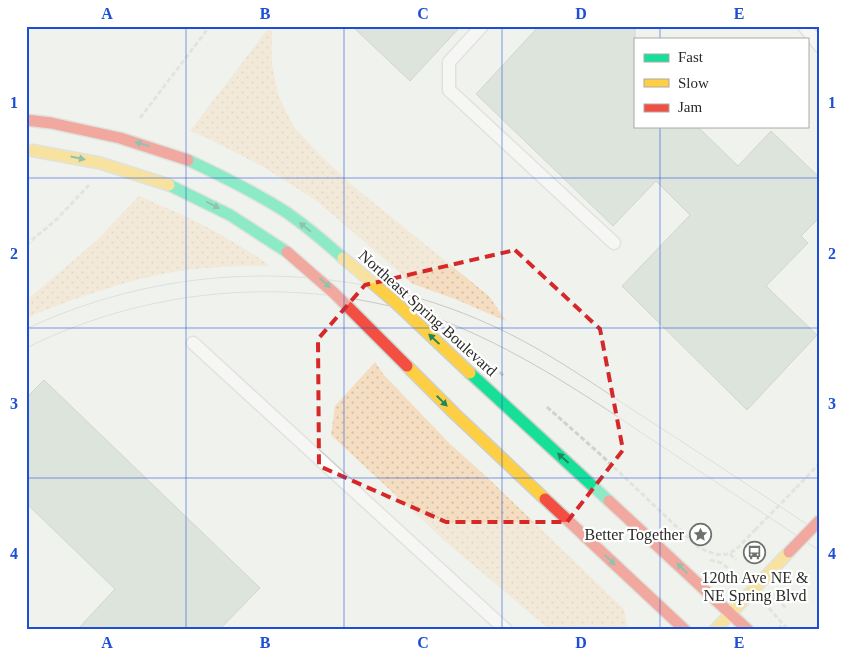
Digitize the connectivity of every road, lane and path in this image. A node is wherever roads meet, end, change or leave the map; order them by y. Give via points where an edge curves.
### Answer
1 (482, 26) edge
2 (804, 26) edge
3 (820, 46) edge
4 (26, 120) edge
5 (28, 150) edge
6 (57, 219) dead end
7 (614, 243) dead end
8 (26, 245) edge
9 (192, 342) dead end
10 (504, 376) dead end
11 (509, 380) dead end
12 (546, 406) dead end
13 (820, 463) edge
14 (820, 520) edge
15 (710, 553) junction
16 (730, 554) junction
17 (710, 560) dead end
18 (736, 560) dead end
19 (782, 604) dead end
20 (787, 609) dead end
21 (730, 613) junction
22 (506, 630) edge
23 (685, 630) edge
24 (714, 630) edge
25 (748, 630) edge
26 (779, 630) edge
27 (788, 630) edge

1 - 7 lane via 448,62 449,90
2 - 3 lane
21 -> 4 street, Northeast Spring Boulevard, bridge via 396,302 300,222 256,194 188,160 118,137
5 -> 23 street, bridge via 99,163 169,185 255,229 287,252 359,315 467,426
6 - 8 path
9 - 22 lane
10 - 11 path
12 - 15 path via 698,547
13 - 16 path, bridge
14 - 21 street, bridge
15 - 16 path
15 - 17 path
16 - 18 path
19 - 20 path
21 - 24 street
21 - 25 street, Northeast Spring Boulevard
26 - 27 path via 781,623

